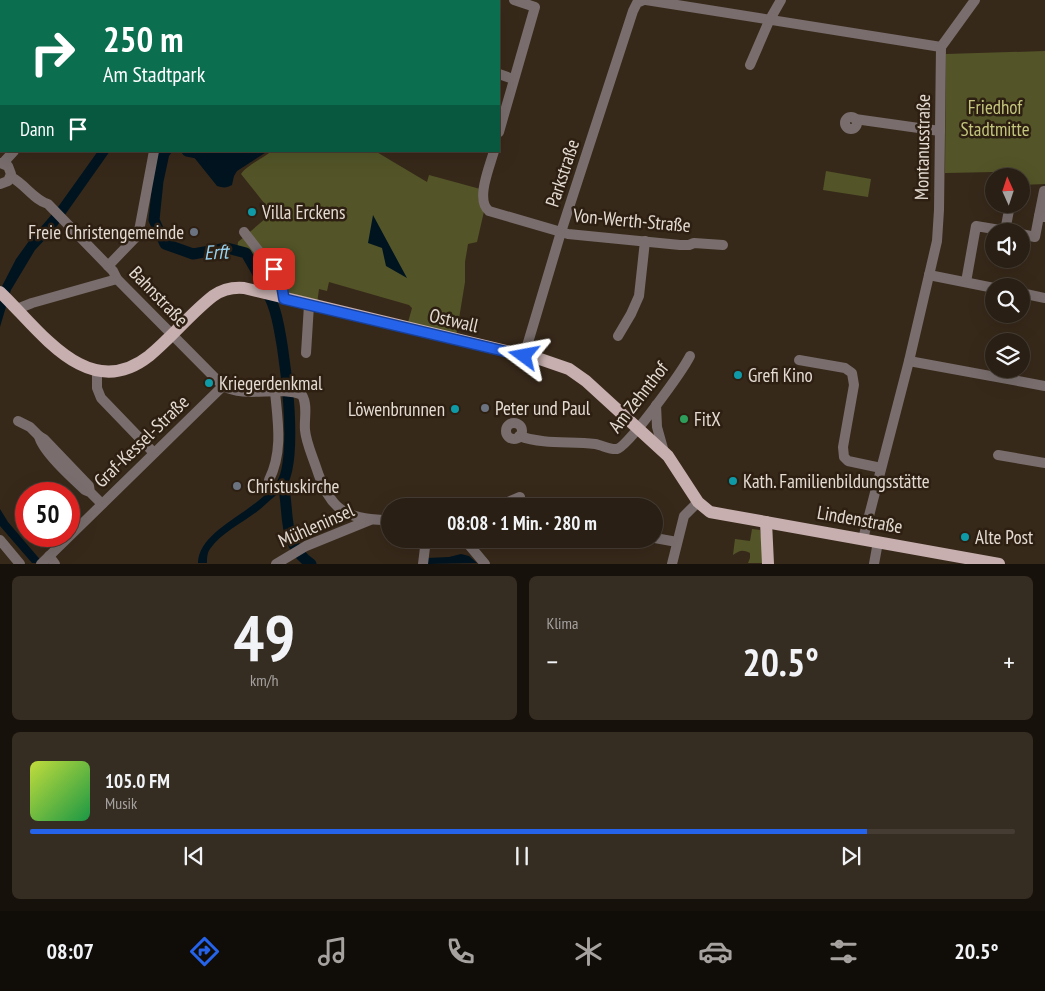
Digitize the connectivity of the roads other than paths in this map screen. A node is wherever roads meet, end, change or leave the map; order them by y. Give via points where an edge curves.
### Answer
1 (514, 0) edge
2 (781, 0) edge
3 (974, 0) edge
4 (642, 1) edge
5 (769, 20) junction
6 (941, 47) junction
7 (750, 65) dead end
8 (500, 74) edge
9 (513, 78) junction
10 (856, 119) dead end
11 (500, 128) edge
12 (940, 131) junction
13 (13, 152) edge
14 (154, 152) edge
15 (494, 152) edge
16 (2, 163) edge
17 (11, 177) junction
18 (0, 184) edge
19 (1044, 191) edge
20 (1042, 217) edge
21 (985, 228) edge
22 (244, 232) dead end
23 (561, 232) junction
24 (1030, 236) edge
25 (645, 241) junction
26 (723, 245) dead end
27 (108, 266) junction
28 (929, 275) junction
29 (117, 278) junction
30 (966, 282) junction
31 (985, 286) edge
32 (0, 292) edge
33 (1030, 295) edge
34 (280, 298) junction
35 (1045, 298) edge
36 (309, 305) junction
37 (14, 306) junction
38 (172, 334) junction
39 (618, 336) dead end
40 (306, 353) dead end
41 (524, 356) junction
42 (690, 356) dead end
43 (799, 360) dead end
44 (909, 360) junction
45 (97, 371) junction
46 (223, 386) junction
47 (1045, 386) edge
48 (277, 392) junction
49 (657, 404) junction
50 (18, 421) dead end
51 (638, 428) junction
52 (519, 436) dead end
53 (154, 453) junction
54 (665, 454) junction
55 (998, 455) dead end
56 (1045, 463) edge
57 (881, 468) junction
58 (268, 480) dead end
59 (698, 502) junction
60 (102, 504) junction
61 (714, 513) joint
62 (371, 520) junction
63 (381, 520) edge
64 (766, 522) junction
65 (663, 539) edge
66 (863, 539) junction
67 (0, 540) edge
68 (677, 542) junction
69 (878, 542) junction
70 (425, 548) edge
71 (474, 548) edge
72 (47, 561) edge
73 (424, 561) edge
74 (20, 564) edge
75 (276, 564) edge
76 (485, 564) edge
77 (672, 564) edge
78 (768, 564) edge
79 (874, 564) edge
80 (999, 564) edge

1 - 9 street via 535,7
2 - 5 street
3 - 6 street
4 - 5 street
4 - 23 street, Parkstraße
5 - 6 street
5 - 7 street
6 - 12 street, Montanusstraße
8 - 9 street
9 - 11 street
10 - 12 street
12 - 28 street, Montanusstraße via 938,225
13 - 16 street
14 - 27 street via 139,231
15 - 23 street, Von-Werth-Straße via 482,195 484,206 491,212
16 - 17 street via 10,168
17 - 18 street
17 - 27 street, Bahnstraße via 41,202 48,204
19 - 20 street
20 - 24 street via 1035,237
21 - 30 street via 976,226
22 - 34 street via 277,272 281,281
23 - 25 street, Von-Werth-Straße
23 - 41 street, Parkstraße
25 - 26 street, Von-Werth-Straße
25 - 39 street via 639,296
27 - 29 street, Bahnstraße
28 - 30 street
28 - 44 street, Montanusstraße
29 - 37 street
29 - 38 street, Bahnstraße
30 - 31 street
32 - 37 main road
33 - 35 street
34 - 36 main road, Ostwall
34 - 38 main road, Ostwall via 235,288 219,292
36 - 40 street
36 - 41 main road, Ostwall
37 - 45 main road via 65,356
38 - 45 main road, Ostwall via 132,366 116,371
38 - 46 street, Bahnstraße
41 - 51 main road, Ostwall via 557,364 576,374
42 - 49 street, Am Zehnthof
43 - 57 street via 845,368 852,373 854,385 844,455 849,462
44 - 47 street
44 - 57 street, Montanusstraße
45 - 53 street via 102,400
46 - 48 street via 233,390
46 - 53 street, Graf-Kessel-Straße
48 - 58 street via 278,443
48 - 62 street via 298,394 304,405 306,435 326,493 342,510
49 - 51 street, Am Zehnthof
49 - 54 street via 656,427
50 - 60 street via 44,439
51 - 52 street, Am Zehnthof via 618,449 592,443 544,442
51 - 54 main road, Ostwall
53 - 60 street, Graf-Kessel-Straße
54 - 59 main road, Ostwall
55 - 56 street
57 - 66 street, Montanusstraße
59 - 61 main road, Ostwall
59 - 68 street via 684,516
60 - 72 street, Graf-Kessel-Straße
61 - 64 main road, Lindenstraße
62 - 63 street
62 - 75 street, Mühleninsel via 302,548
64 - 66 main road, Lindenstraße
64 - 78 main road
65 - 68 street
66 - 69 main road, Lindenstraße
67 - 74 street
68 - 77 street
69 - 79 street
69 - 80 main road, Lindenstraße
70 - 73 street
71 - 76 street

